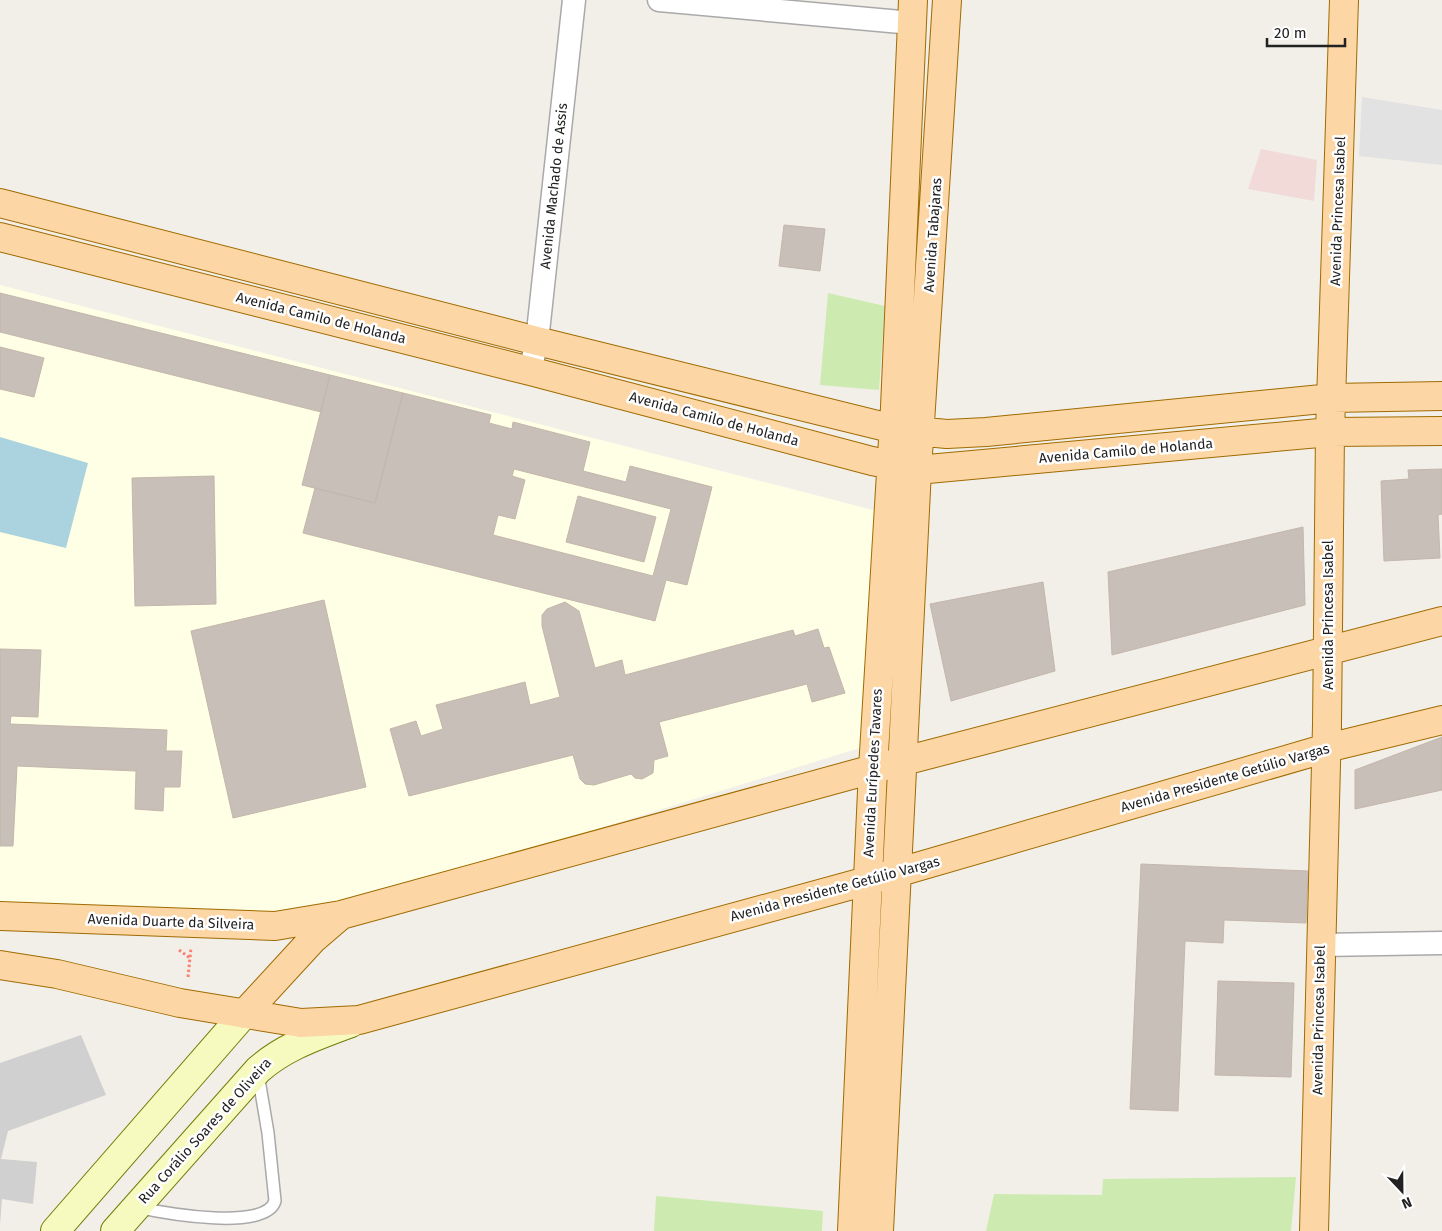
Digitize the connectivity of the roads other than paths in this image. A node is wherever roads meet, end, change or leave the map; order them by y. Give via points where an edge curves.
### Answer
1 (574, 0) edge
2 (659, 0) edge
3 (947, 0) edge
4 (1344, 0) edge
5 (912, 12) edge
6 (0, 203) edge
7 (0, 237) edge
8 (537, 341) junction
9 (530, 371) junction
10 (1442, 396) edge
11 (1332, 398) junction
12 (894, 429) junction
13 (1442, 431) edge
14 (1330, 432) junction
15 (920, 433) junction
16 (891, 465) junction
17 (917, 470) junction
18 (1442, 621) edge
19 (1328, 652) junction
20 (1435, 720) edge
21 (1327, 748) junction
22 (904, 763) junction
23 (873, 769) junction
24 (896, 873) junction
25 (868, 881) junction
26 (341, 915) junction
27 (0, 916) edge
28 (1442, 943) edge
29 (1321, 945) junction
30 (0, 965) edge
31 (244, 1014) junction
32 (359, 1020) junction
33 (258, 1070) junction
34 (136, 1207) junction
35 (55, 1231) edge
36 (115, 1231) edge
37 (852, 1231) edge
38 (879, 1231) edge
39 (1314, 1231) edge

1 - 8 street, Avenida Machado de Assis
2 - 5 street
3 - 15 main road, Avenida Tabajaras
4 - 11 main road, Avenida Princesa Isabel
5 - 12 main road, Avenida Tabajaras
6 - 8 main road
7 - 9 main road, Avenida Camilo de Holanda
8 - 9 street, Avenida Machado de Assis
8 - 12 main road
9 - 16 main road, Avenida Camilo de Holanda
10 - 11 main road
11 - 14 main road, Avenida Princesa Isabel
11 - 15 main road via 986,432
12 - 15 main road
12 - 16 main road, Avenida Tabajaras
13 - 14 main road, Avenida Camilo de Holanda
14 - 17 main road, Avenida Camilo de Holanda
14 - 19 main road, Avenida Princesa Isabel
15 - 17 main road, Avenida Tabajaras
16 - 17 main road, Avenida Camilo de Holanda
16 - 23 main road, Avenida Eurípedes Tavares
17 - 22 main road, Avenida Eurípedes Tavares
18 - 19 main road
19 - 21 main road, Avenida Princesa Isabel
19 - 22 main road
20 - 21 main road, Avenida Presidente Getúlio Vargas
21 - 24 main road, Avenida Presidente Getúlio Vargas
21 - 29 main road, Avenida Princesa Isabel
22 - 23 main road
22 - 24 main road, Avenida Eurípedes Tavares
23 - 25 main road, Avenida Eurípedes Tavares
23 - 26 main road
24 - 25 main road, Avenida Presidente Getúlio Vargas
24 - 38 main road, Avenida Eurípedes Tavares
25 - 32 main road, Avenida Presidente Getúlio Vargas
25 - 37 main road, Avenida Eurípedes Tavares
26 - 27 main road, Avenida Duarte da Silveira via 274,926
26 - 31 main road via 313,939
28 - 29 street
29 - 39 main road, Avenida Princesa Isabel
30 - 31 main road
31 - 32 main road, Avenida Presidente Getúlio Vargas via 302,1023
31 - 35 main road
32 - 33 main road, Rua Corálio Soares de Oliveira via 294,1044
33 - 34 main road, Rua Corálio Soares de Oliveira
33 - 34 lane via 274,1201 273,1211 266,1219 248,1226 203,1223
34 - 36 main road, Rua Corálio Soares de Oliveira

